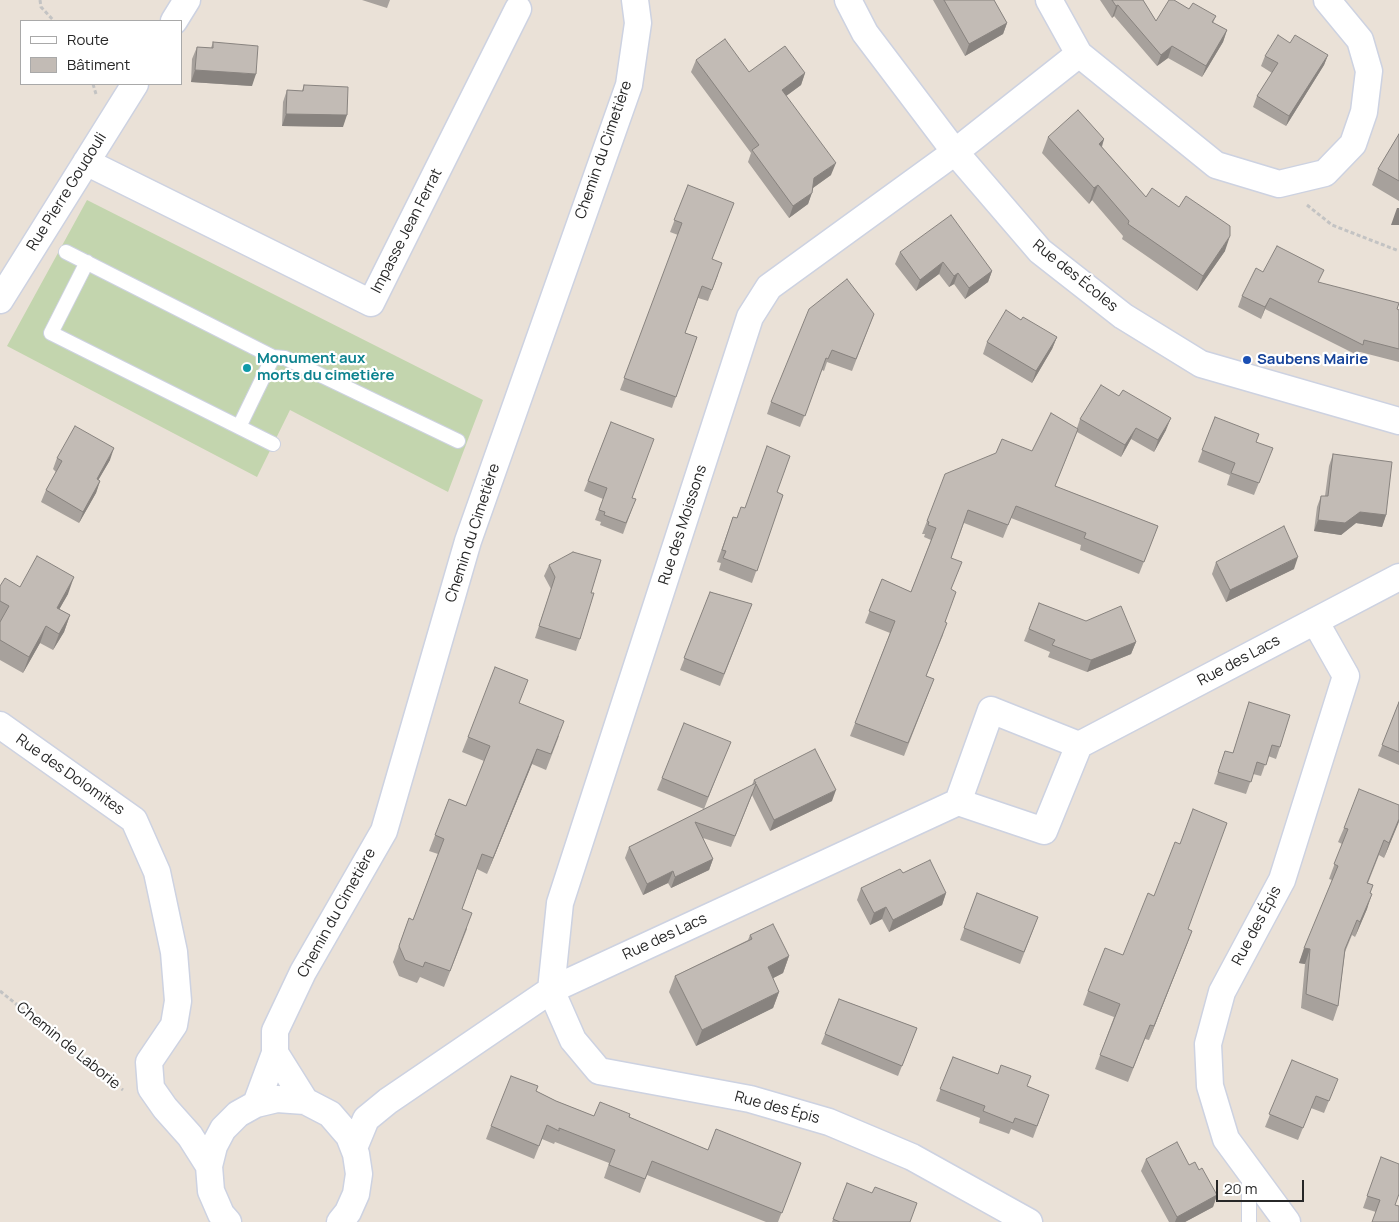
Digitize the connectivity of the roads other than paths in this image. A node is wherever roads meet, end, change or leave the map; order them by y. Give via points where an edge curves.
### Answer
1 (187, 0) edge
2 (635, 0) edge
3 (848, 0) edge
4 (1049, 0) edge
5 (1327, 0) edge
6 (518, 10) dead end
7 (175, 20) edge
8 (1079, 54) junction
9 (134, 85) edge
10 (955, 152) junction
11 (86, 162) junction
12 (66, 252) dead end
13 (87, 262) junction
14 (0, 300) edge
15 (273, 357) junction
16 (1399, 422) edge
17 (239, 427) junction
18 (458, 441) dead end
19 (273, 444) dead end
20 (1399, 577) edge
21 (1315, 621) junction
22 (0, 725) edge
23 (1079, 745) junction
24 (958, 802) junction
25 (551, 990) junction
26 (275, 1052) junction
27 (305, 1101) junction
28 (388, 1101) junction
29 (256, 1104) junction
30 (165, 1108) junction
31 (332, 1117) junction
32 (223, 1129) junction
33 (354, 1148) junction
34 (209, 1166) junction
35 (1249, 1168) junction
36 (352, 1215) edge
37 (228, 1222) edge
38 (1029, 1222) edge
39 (1249, 1222) edge
40 (1287, 1222) edge

1 - 7 street
2 - 26 street, Chemin du Cimetière via 638,23 628,85 468,541 384,831 303,972 275,1031
3 - 10 street, Rue des Écoles via 865,33
4 - 8 street
5 - 8 street via 1360,40 1369,71 1364,112 1353,144 1325,173 1279,184 1216,165
6 - 11 street, Impasse Jean Ferrat via 371,303
8 - 10 street, Rue des Moissons
9 - 11 street, Rue Pierre Goudouli
10 - 16 street, Rue des Écoles via 1040,251 1123,316 1200,364
10 - 25 street, Rue des Moissons via 769,287 750,317 560,903
11 - 14 street, Rue Pierre Goudouli
12 - 13 lane
13 - 15 lane
13 - 17 lane via 51,333
15 - 17 lane
15 - 18 lane via 285,358
17 - 19 lane
20 - 21 street, Rue des Lacs
21 - 23 street, Rue des Lacs
21 - 35 street, Rue des Épis via 1346,676 1282,880 1222,992 1208,1044 1210,1086 1226,1139
22 - 30 street, Rue des Dolomites via 134,820 157,872 174,952 178,1001 174,1025 148,1062 152,1088
23 - 24 street via 1044,831
23 - 24 street via 990,710
24 - 25 street, Rue des Lacs
25 - 28 street, Rue des Lacs
25 - 38 street, Rue des Épis via 574,1040 599,1071 750,1099 829,1122 912,1157
26 - 27 street
26 - 29 street, Chemin du Cimetière
27 - 29 street via 277,1099
27 - 31 street
28 - 31 street, Rue des Lacs via 360,1114
28 - 33 street, Rue des Lacs via 366,1119
29 - 32 street via 238,1114
30 - 32 street, Rue des Dolomites via 189,1122
30 - 34 street, Rue des Dolomites via 190,1136
31 - 33 street via 349,1136
32 - 34 street
33 - 36 street via 359,1174
34 - 37 street via 211,1191
35 - 39 lane
35 - 40 street, Rue des Épis

